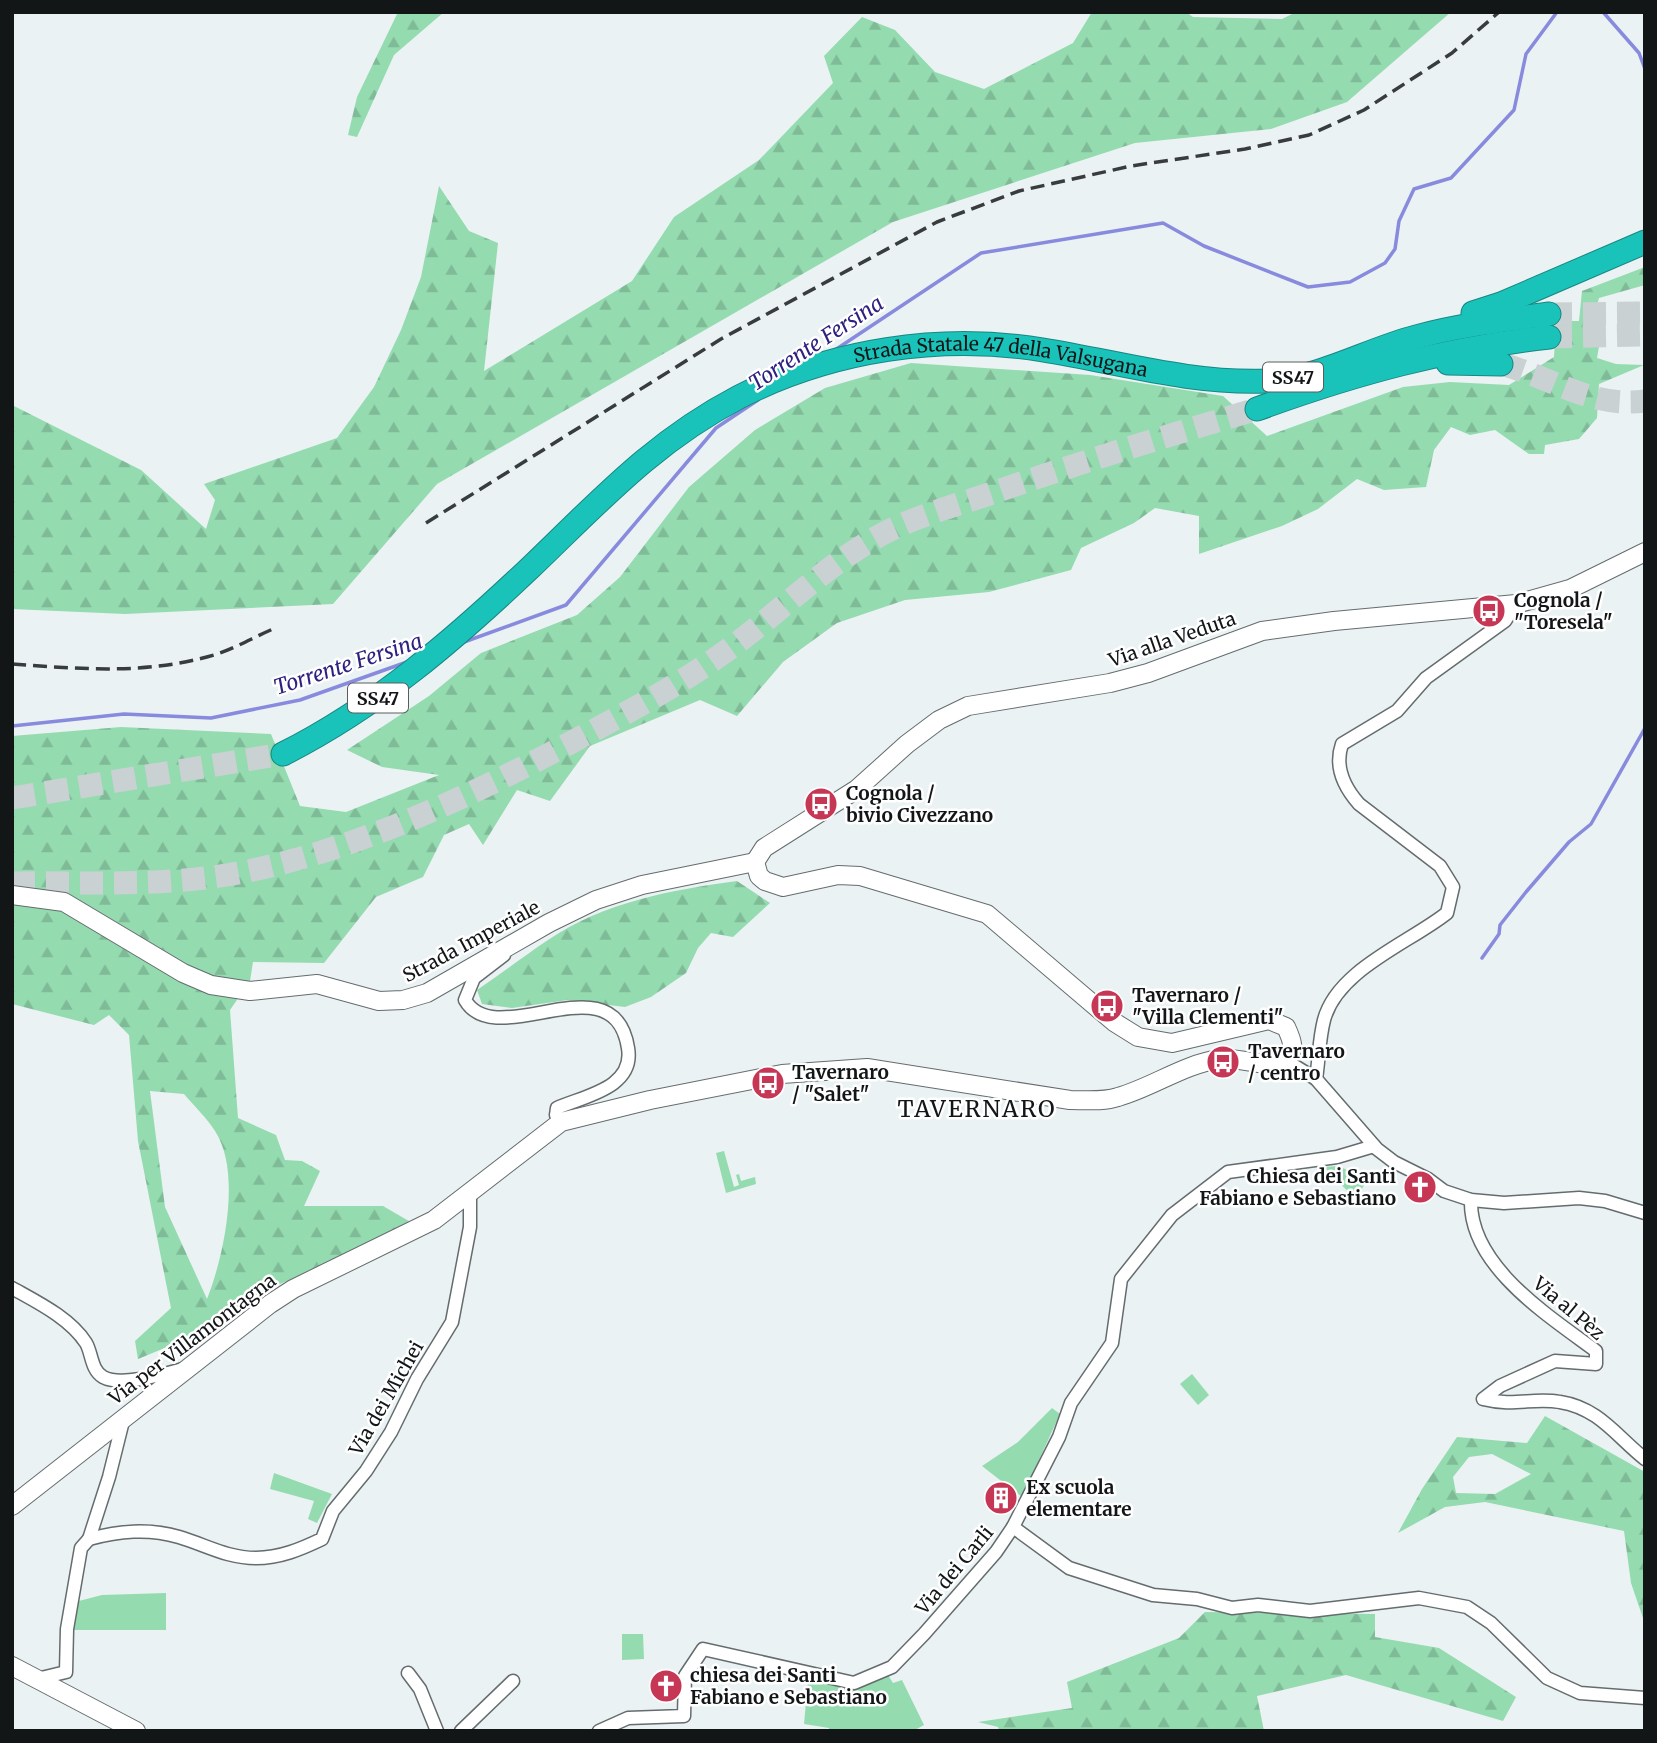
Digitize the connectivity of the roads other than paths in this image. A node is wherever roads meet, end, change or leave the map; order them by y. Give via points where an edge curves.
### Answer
1 (1645, 242) edge
2 (1549, 314) tunnel mouth
3 (1549, 337) tunnel mouth
4 (1417, 348) junction
5 (1500, 363) tunnel mouth
6 (1257, 409) tunnel mouth
7 (1645, 552) edge
8 (1516, 604) junction
9 (283, 754) tunnel mouth
10 (755, 862) junction
11 (12, 895) edge
12 (520, 939) junction
13 (1285, 1060) junction
14 (1315, 1079) junction
15 (561, 1122) junction
16 (1374, 1146) junction
17 (470, 1192) junction
18 (1471, 1200) junction
19 (1645, 1213) edge
20 (12, 1288) edge
21 (184, 1369) junction
22 (124, 1417) junction
23 (1645, 1459) edge
24 (12, 1506) edge
25 (1013, 1527) junction
26 (89, 1539) junction
27 (12, 1666) edge
28 (408, 1673) dead end
29 (34, 1679) junction
30 (513, 1681) dead end
31 (1645, 1698) edge
32 (684, 1716) junction
33 (600, 1730) edge
34 (136, 1731) edge
35 (437, 1731) edge
36 (461, 1731) edge
37 (683, 1731) edge

1 - 4 highway via 1501,304 1434,325
2 - 4 highway, Strada Statale 47 della Valsugana / SS47
3 - 4 highway, Strada Statale 47 della Valsugana / SS47 via 1472,347
4 - 5 highway via 1432,365
4 - 6 highway, Strada Statale 47 della Valsugana / SS47
4 - 9 highway, Strada Statale 47 della Valsugana / SS47 via 1272,381 1186,379 981,342 899,348 830,363 740,397 669,439 401,683
7 - 8 street, Via alla Veduta via 1570,589
8 - 10 street, Via alla Veduta via 1262,631 1110,683 968,706 939,720 857,789 764,848
8 - 14 street via 1505,621 1426,678 1397,711 1342,744 1342,780 1349,793 1440,866 1453,887 1447,914 1364,965 1347,982 1324,1018
10 - 12 street, Strada Imperiale via 642,885 596,901
10 - 13 street via 765,881 783,887 838,875 860,876 987,914 1114,1022 1138,1037 1172,1043 1269,1020 1286,1027 1293,1042
11 - 12 street, Strada Imperiale via 64,902 183,973 211,985 250,991 317,984 379,1001 404,1000 427,993
12 - 15 street via 474,978 466,1000 471,1010 484,1016 581,1007 608,1011 623,1026 629,1051 624,1075 603,1091 557,1108
13 - 14 street
13 - 15 street, Via per Villamontagna via 1221,1059 1117,1098 1096,1100 1070,1100 867,1068 822,1070 722,1085
14 - 16 street
15 - 17 street, Via per Villamontagna
16 - 18 street via 1444,1191
16 - 25 street, Via dei Carli via 1338,1157 1228,1172 1172,1215 1121,1279 1112,1343 1071,1403 1059,1437
17 - 21 street, Via per Villamontagna via 434,1220 293,1289
17 - 26 street, Via dei Michei via 470,1227 452,1322 391,1432 332,1511 322,1538 289,1554 256,1558 220,1554 178,1537 139,1531
18 - 19 street via 1504,1203 1579,1198
18 - 23 street, Via al Pèz via 1470,1221 1517,1291 1596,1350 1596,1364 1555,1361 1500,1386 1483,1399 1506,1405 1560,1402 1607,1421
20 - 21 street via 67,1322 105,1378 141,1379
21 - 22 street, Via per Villamontagna
22 - 24 street, Via per Villamontagna
22 - 26 street
25 - 31 street via 1069,1568 1153,1595 1232,1608 1258,1605 1323,1611 1419,1598 1467,1607 1491,1623 1547,1678 1580,1693
25 - 32 street, Via dei Carli via 892,1667 854,1684 703,1648 685,1676
26 - 29 street via 81,1548 67,1629 66,1672
27 - 29 street
28 - 35 street via 420,1689
29 - 34 street
30 - 36 street
32 - 33 street via 628,1718
32 - 37 street

